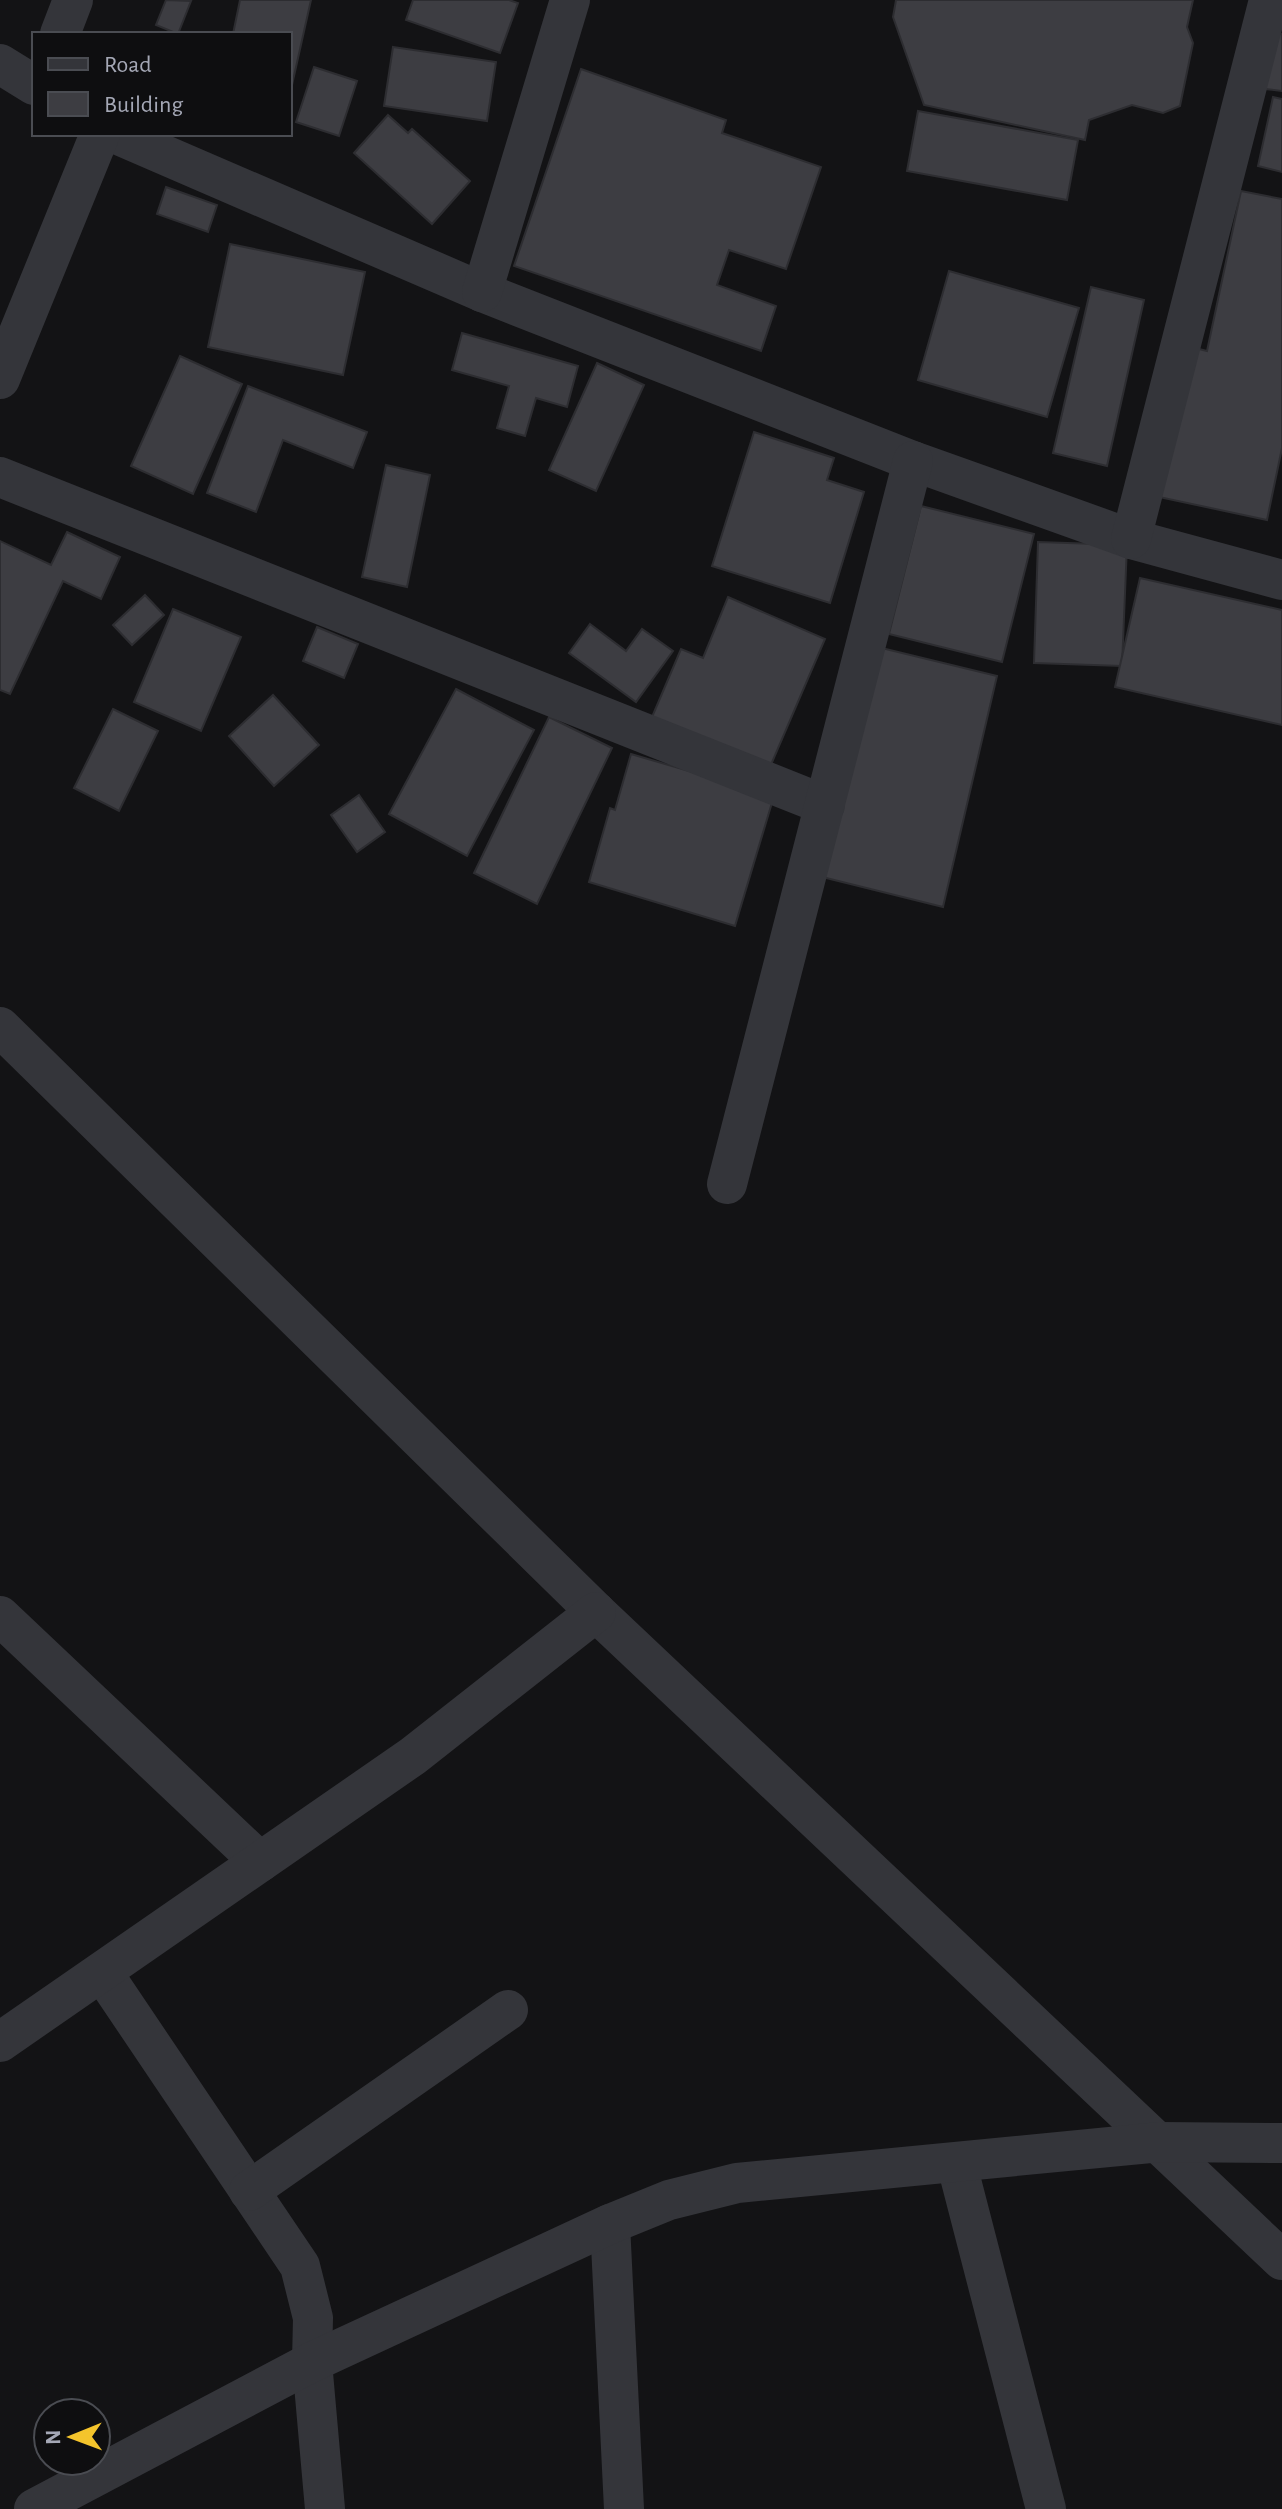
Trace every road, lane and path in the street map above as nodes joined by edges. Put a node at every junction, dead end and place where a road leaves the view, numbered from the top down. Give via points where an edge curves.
1 (73, 0) edge
2 (570, 0) edge
3 (1269, 0) edge
4 (61, 32) edge
5 (0, 64) edge
6 (32, 84) edge
7 (99, 136) edge
8 (121, 136) edge
9 (482, 292) junction
10 (0, 379) edge
11 (913, 461) junction
12 (0, 477) edge
13 (1131, 539) junction
14 (1282, 580) edge
15 (825, 805) junction
16 (0, 1027) edge
17 (727, 1184) dead end
18 (596, 1612) junction
19 (0, 1616) edge
20 (260, 1862) junction
21 (102, 1972) junction
22 (508, 2010) dead end
23 (0, 2042) edge
24 (1161, 2142) junction
25 (1282, 2143) edge
26 (957, 2165) junction
27 (249, 2191) junction
28 (610, 2224) junction
29 (1282, 2260) edge
30 (312, 2362) junction
31 (34, 2509) edge
32 (325, 2509) edge
33 (624, 2509) edge
34 (1046, 2509) edge

1 - 4 street
2 - 9 street
3 - 13 street
5 - 6 street
7 - 10 street
8 - 9 street
9 - 11 street
11 - 13 street
11 - 15 street
12 - 15 street
13 - 14 street
15 - 17 street
16 - 18 street
18 - 20 street via 413,1756
18 - 24 street
19 - 20 street
20 - 21 street
21 - 23 street
21 - 27 street
22 - 27 street
24 - 25 street
24 - 26 street
24 - 29 street
26 - 28 street via 737,2183 669,2200
26 - 34 street
27 - 30 street via 300,2266 313,2318
28 - 30 street
28 - 33 street
30 - 31 street
30 - 32 street

